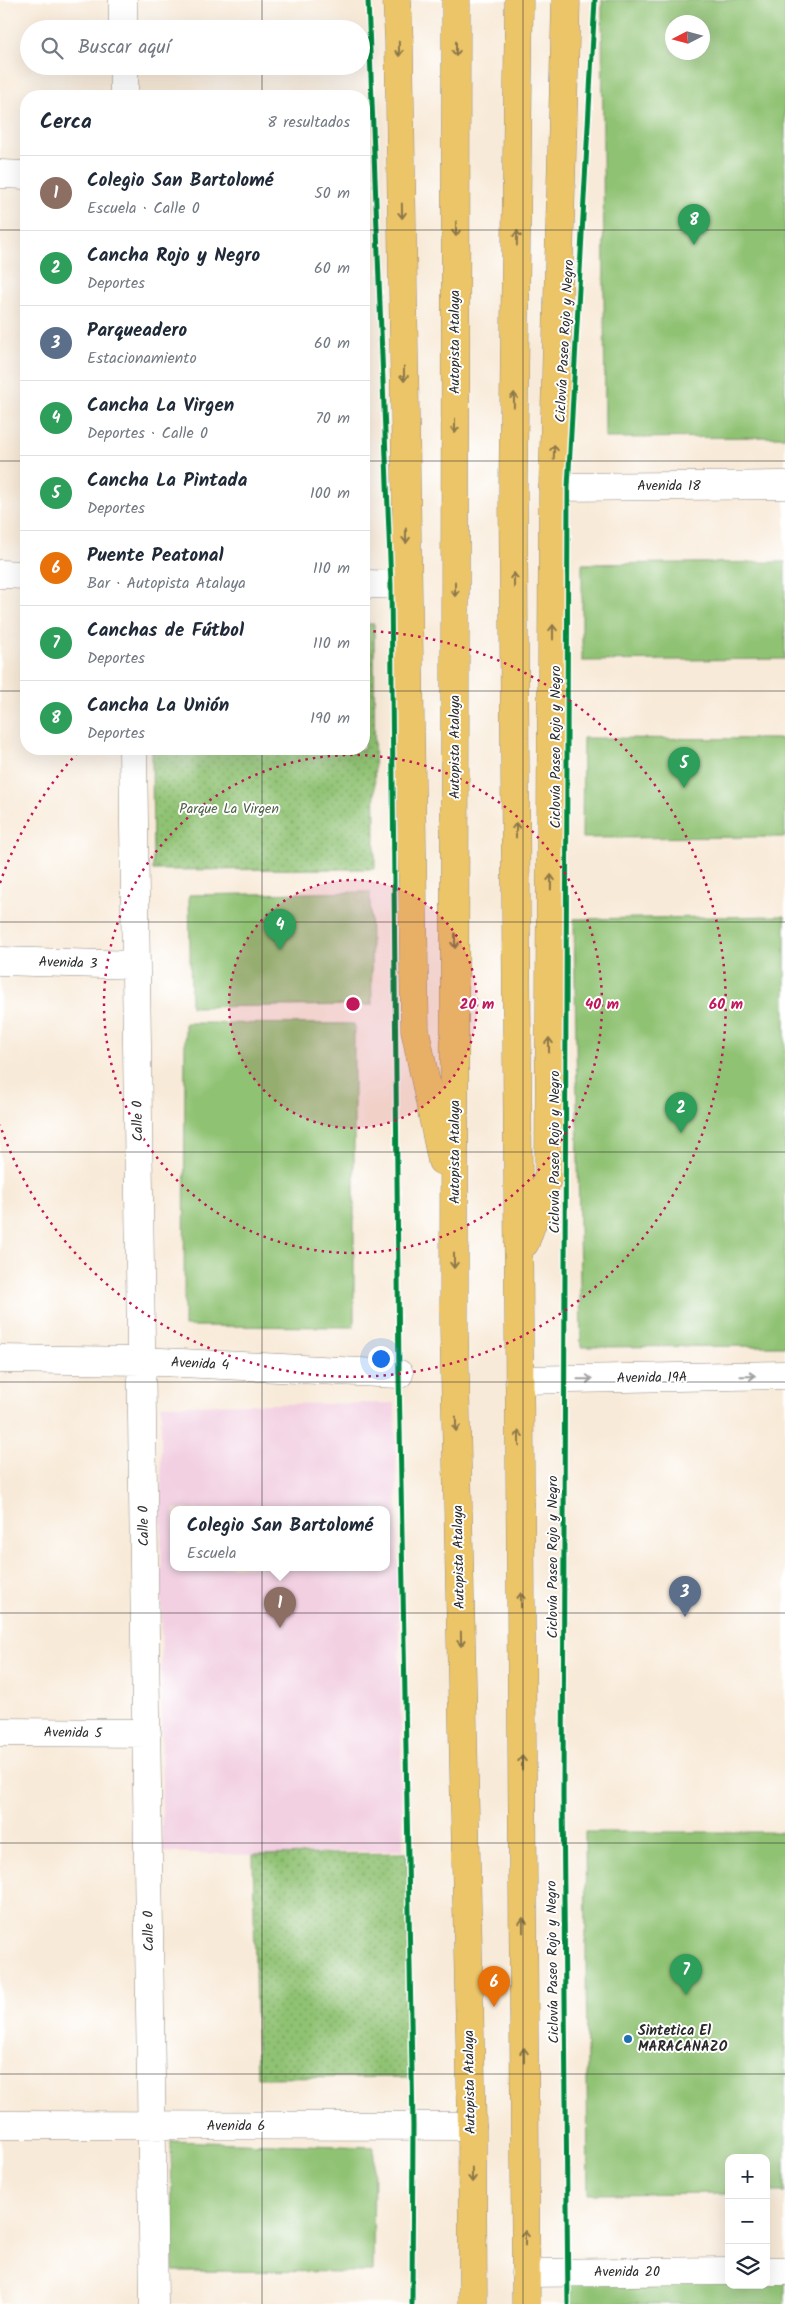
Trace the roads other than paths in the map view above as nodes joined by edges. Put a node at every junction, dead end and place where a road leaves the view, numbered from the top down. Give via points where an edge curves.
1 (123, 0) edge
2 (397, 0) edge
3 (456, 0) edge
4 (519, 0) edge
5 (566, 0) edge
6 (123, 20) edge
7 (124, 75) edge
8 (124, 90) edge
9 (0, 174) edge
10 (20, 175) edge
11 (785, 486) edge
12 (553, 488) junction
13 (0, 574) edge
14 (20, 575) edge
15 (370, 584) edge
16 (407, 585) junction
17 (133, 755) edge
18 (0, 961) edge
19 (136, 965) junction
20 (454, 1232) junction
21 (519, 1264) junction
22 (0, 1359) edge
23 (141, 1361) junction
24 (400, 1374) dead end
25 (785, 1376) edge
26 (519, 1380) junction
27 (0, 1732) edge
28 (147, 1733) junction
29 (0, 2125) edge
30 (152, 2125) junction
31 (472, 2126) junction
32 (770, 2271) edge
33 (785, 2271) edge
34 (725, 2272) edge
35 (525, 2273) junction
36 (154, 2304) edge
37 (473, 2304) edge
38 (526, 2304) edge

1 - 6 street
2 -> 16 main road
3 -> 20 main road, Autopista Atalaya
21 -> 4 main road via 513,488
12 -> 5 main road
7 - 8 street
9 - 10 street
11 - 12 street, Avenida 18
21 -> 12 main road via 549,1174
13 - 14 street
15 - 16 street
16 - 20 main road via 415,1030
17 - 19 street, Calle 0
18 - 19 street, Avenida 3
19 - 23 street, Calle 0
20 -> 31 main road, Autopista Atalaya
21 - 26 main road
22 - 23 street, Avenida 4
23 - 24 street, Avenida 4
23 - 28 street, Calle 0
26 -> 25 street, Avenida 19A
35 -> 26 main road
27 - 28 street, Avenida 5
28 - 30 street, Calle 0
29 - 30 street, Avenida 6
30 - 31 street, Avenida 6
30 - 36 street, Calle 0
31 -> 37 main road, Autopista Atalaya
32 - 33 street
34 - 35 street, Avenida 20
35 - 38 main road

